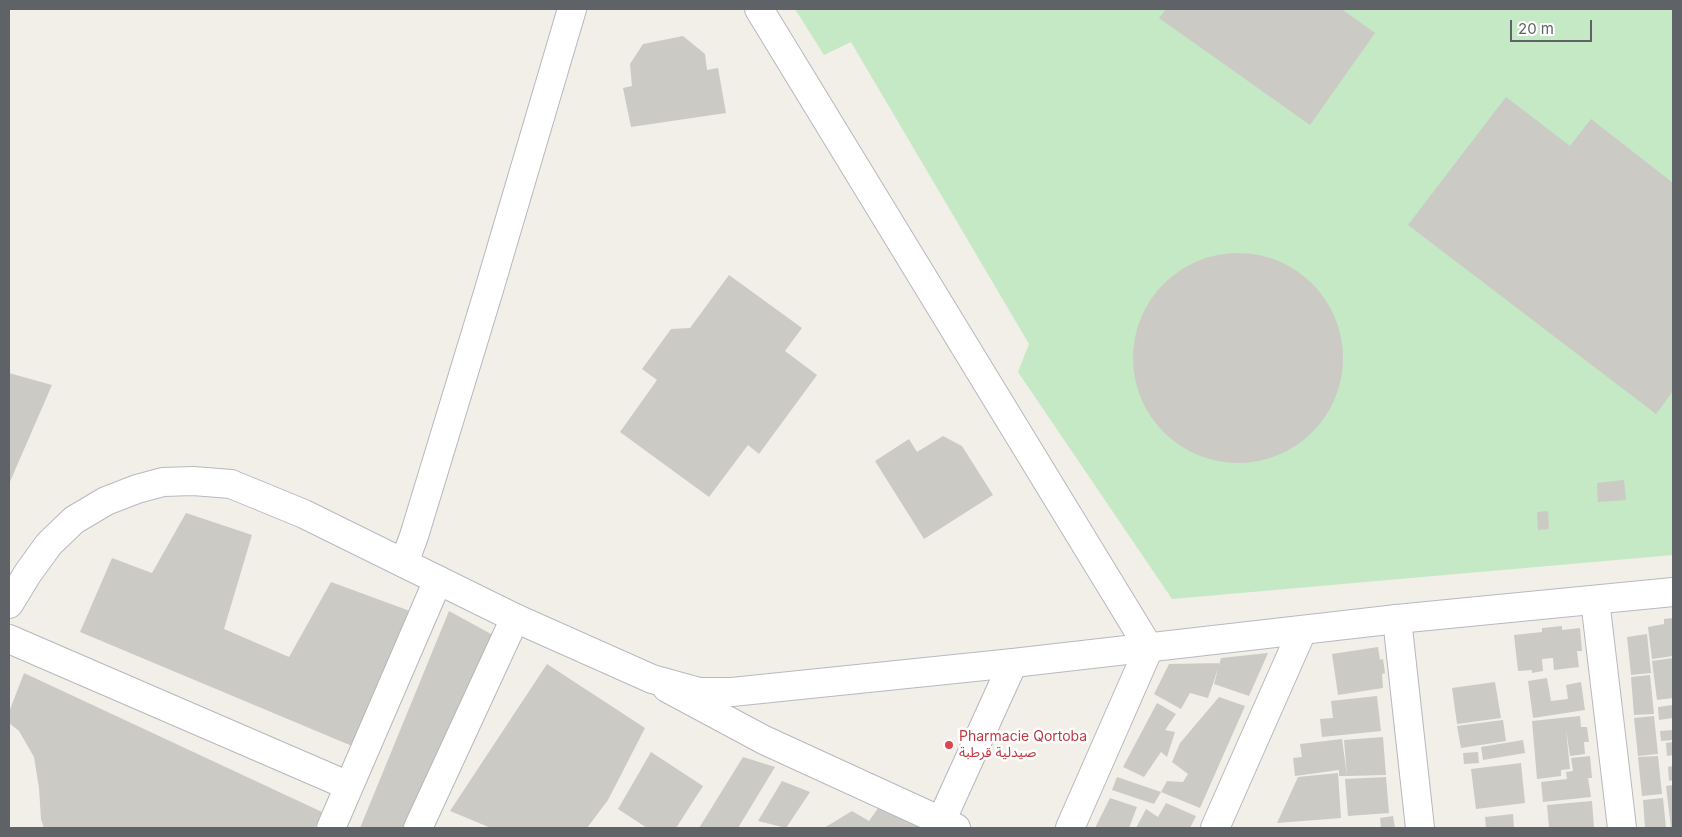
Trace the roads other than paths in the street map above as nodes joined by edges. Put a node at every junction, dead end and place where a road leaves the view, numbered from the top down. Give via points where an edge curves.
1 (572, 9) edge
2 (759, 9) edge
3 (404, 563) junction
4 (438, 580) junction
5 (1673, 592) edge
6 (1595, 600) junction
7 (9, 604) edge
8 (515, 618) junction
9 (1397, 619) junction
10 (1302, 631) junction
11 (9, 639) edge
12 (1149, 648) junction
13 (1013, 663) junction
14 (652, 679) junction
15 (349, 786) junction
16 (945, 826) edge
17 (330, 828) edge
18 (418, 828) edge
19 (1070, 828) edge
20 (1215, 828) edge
21 (1420, 828) edge
22 (1622, 828) edge

1 - 3 street
2 - 12 street
3 - 4 street
3 - 7 street via 304,514 231,484 164,482 106,501 74,520 49,544
4 - 8 street
4 - 15 street
5 - 6 street
6 - 9 street
6 - 22 street
8 - 14 street
8 - 18 street
9 - 10 street
9 - 21 street
10 - 12 street
10 - 20 street
11 - 15 street
12 - 13 street
12 - 19 street
13 - 14 street via 732,692 699,692
13 - 16 street
14 - 16 street via 764,740
15 - 17 street

